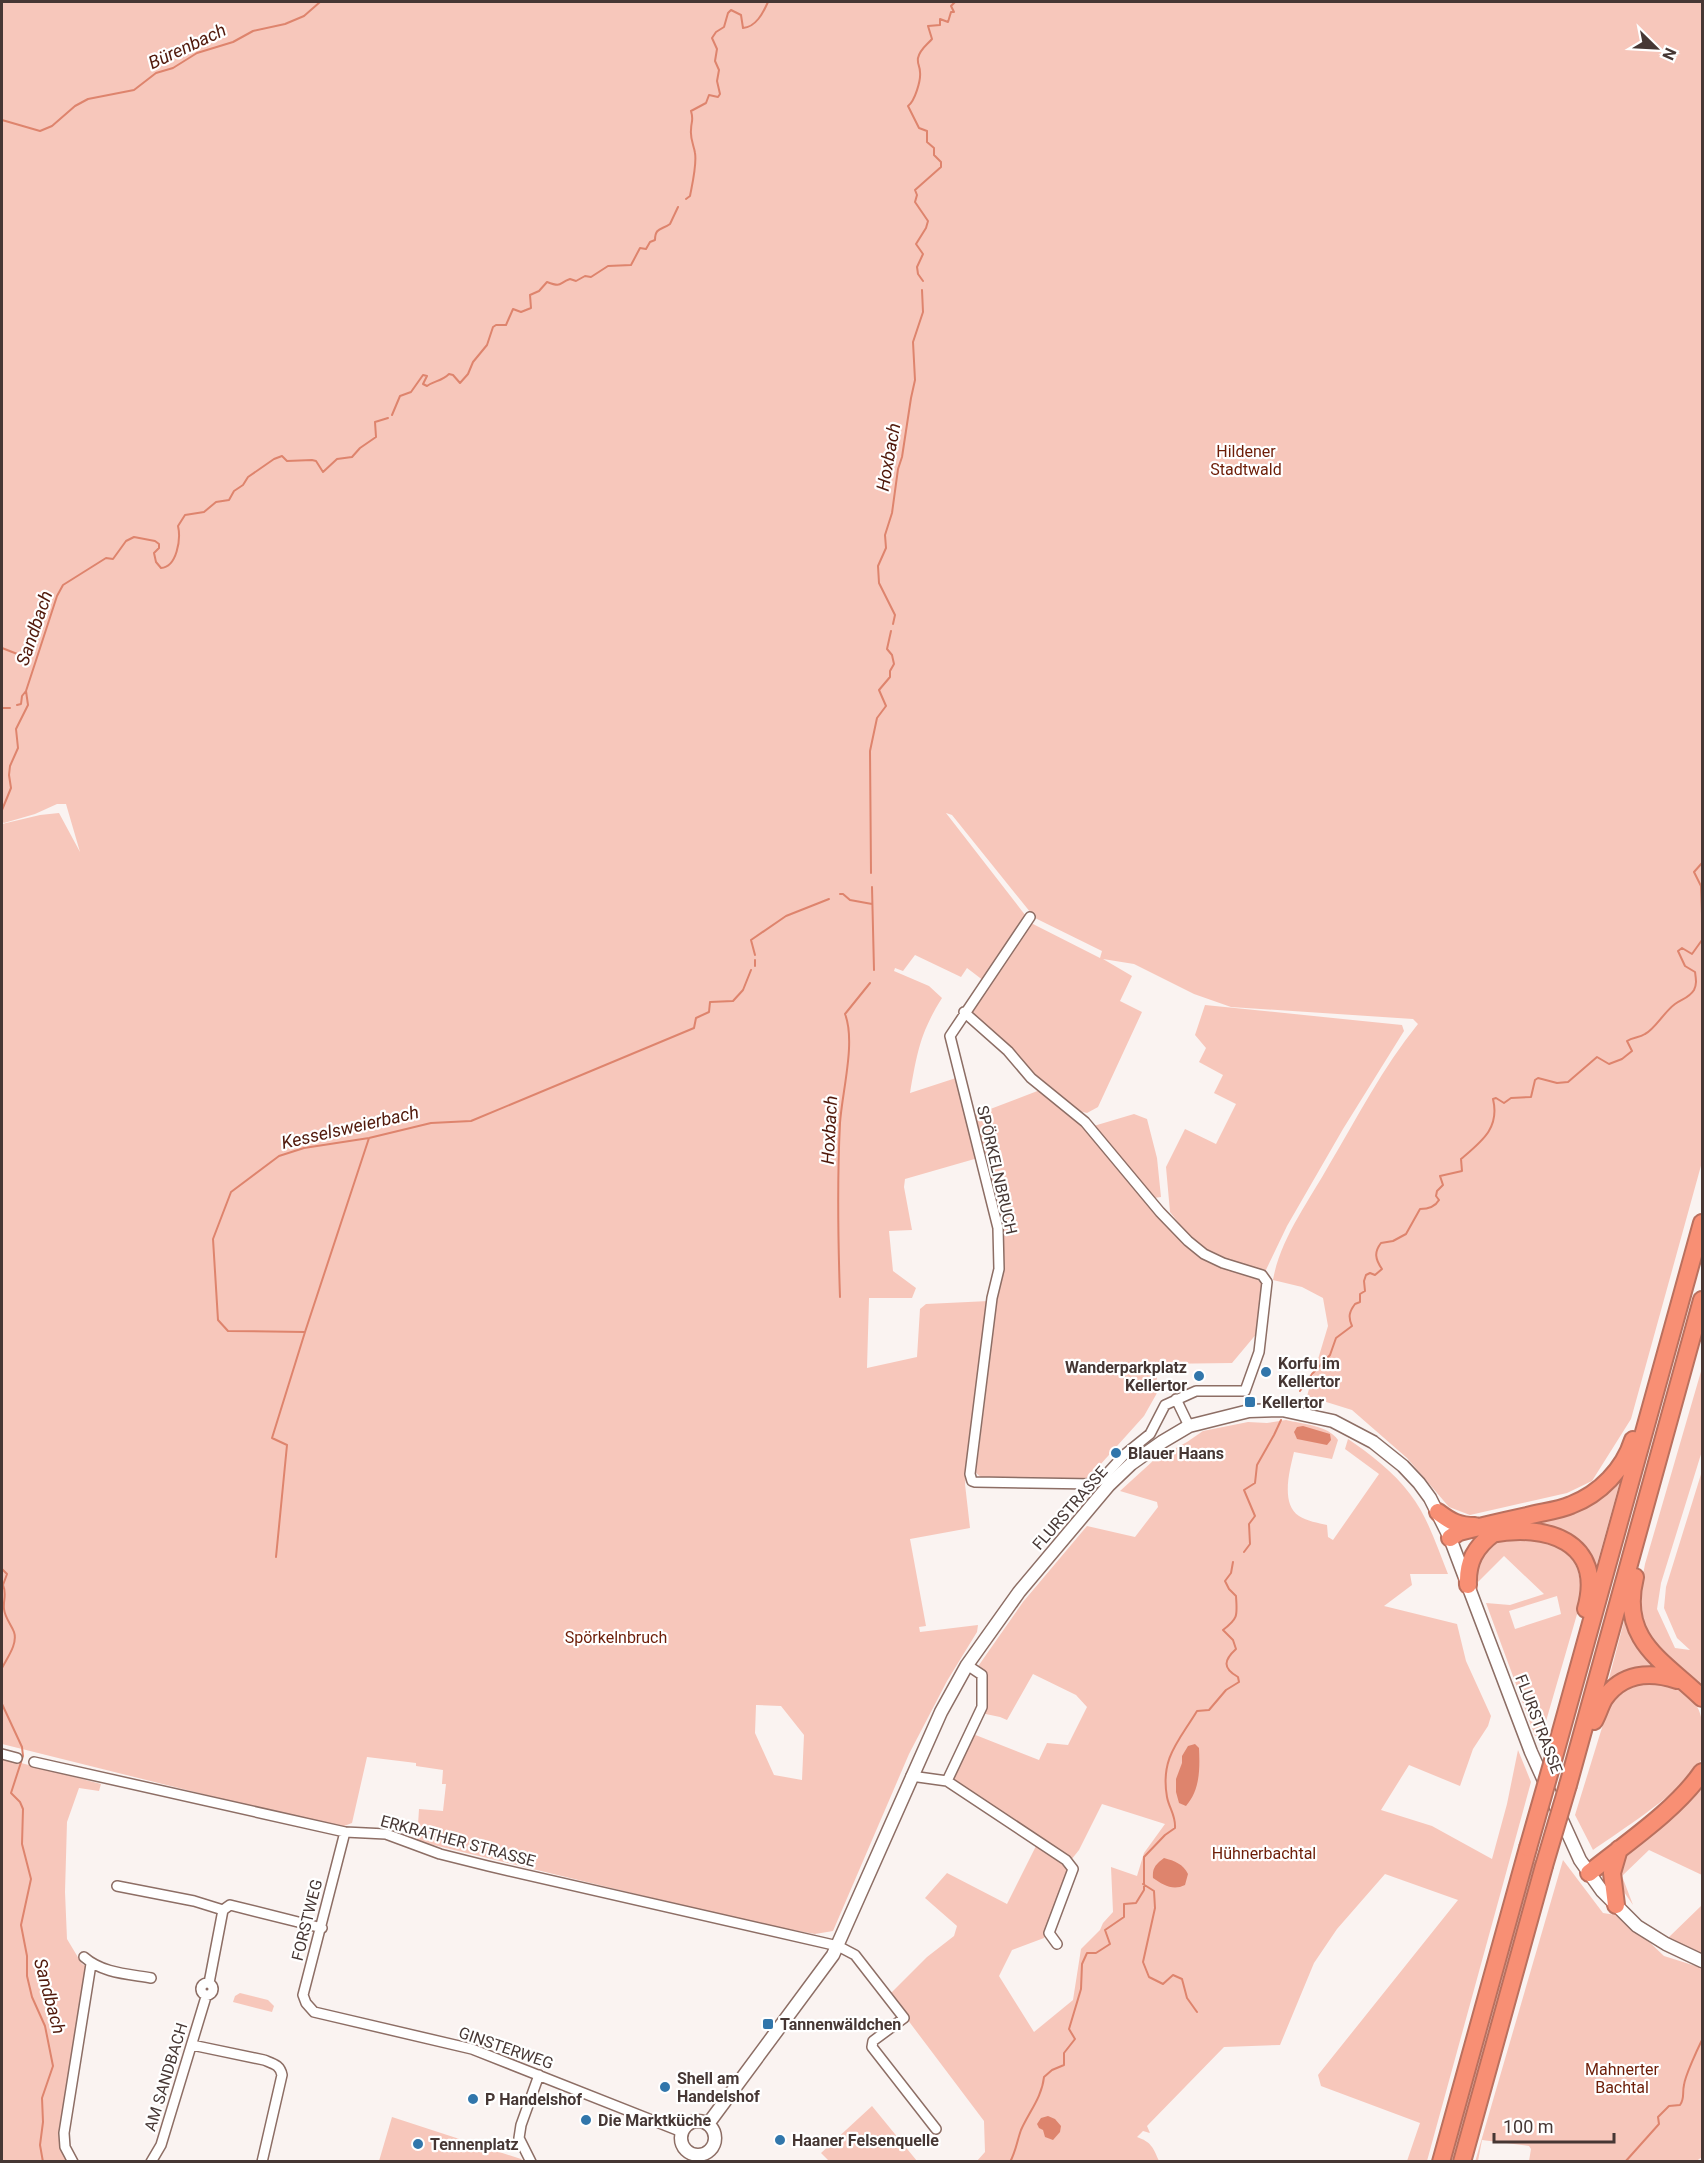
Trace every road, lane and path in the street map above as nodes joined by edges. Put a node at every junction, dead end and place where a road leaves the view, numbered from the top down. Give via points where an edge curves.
1 (1030, 917) dead end
2 (964, 1012) junction
3 (1702, 1223) edge
4 (1702, 1300) edge
5 (1656, 1391) junction
6 (1176, 1399) junction
7 (1189, 1426) junction
8 (1438, 1512) junction
9 (1640, 1523) junction
10 (1489, 1529) junction
11 (1451, 1540) junction
12 (1468, 1586) junction
13 (1581, 1664) junction
14 (967, 1665) junction
15 (1685, 1683) junction
16 (1702, 1698) edge
17 (1578, 1751) junction
18 (2, 1754) edge
19 (17, 1758) dead end
20 (34, 1762) dead end
21 (1702, 1772) edge
22 (911, 1776) junction
23 (947, 1781) junction
24 (345, 1832) junction
25 (1619, 1849) junction
26 (1589, 1873) junction
27 (117, 1886) dead end
28 (1616, 1905) junction
29 (223, 1910) junction
30 (322, 1928) junction
31 (1056, 1944) dead end
32 (838, 1946) junction
33 (1702, 1961) edge
34 (151, 1978) dead end
35 (210, 1983) dead end
36 (205, 2000) dead end
37 (314, 2012) joint
38 (192, 2045) junction
39 (538, 2075) junction
40 (708, 2124) junction
41 (936, 2129) dead end
42 (682, 2132) junction
43 (686, 2157) edge
44 (529, 2158) edge
45 (73, 2162) edge
46 (151, 2162) edge
47 (262, 2162) edge
48 (1441, 2162) edge
49 (1462, 2162) edge

1 - 2 street, SPÖRKELNBRUCH
2 - 6 street via 1030,1078 1085,1122 1188,1241 1204,1254 1262,1275 1267,1282 1259,1352 1245,1391 1196,1391
2 - 6 street, SPÖRKELNBRUCH via 950,1036 998,1228 999,1249 972,1481 1094,1484 1150,1434 1165,1406
3 - 5 highway
4 - 9 highway
5 - 10 highway via 1637,1423 1626,1458 1603,1486 1572,1505
5 - 13 highway
6 - 7 street
7 - 8 main road, FLURSTRASSE via 1266,1409 1333,1421 1373,1442 1403,1466
7 - 14 main road, FLURSTRASSE via 1162,1442 1109,1485 1019,1592
8 - 10 highway via 1461,1526
8 - 11 main road, FLURSTRASSE
9 - 15 highway via 1639,1564 1632,1603 1638,1632 1655,1657
9 - 17 highway
10 - 11 highway
10 - 12 highway via 1474,1552 1467,1573
10 - 13 highway via 1553,1535 1579,1553 1591,1580 1578,1639
11 - 12 main road, FLURSTRASSE
12 - 26 main road, FLURSTRASSE via 1531,1752 1570,1841
13 - 48 highway, bridge
14 - 22 main road, FLURSTRASSE
14 - 23 street via 982,1675 982,1707
15 - 16 highway
15 - 17 highway via 1656,1674 1643,1675 1613,1689
17 - 49 highway, bridge
18 - 19 street
20 - 24 street, ERKRATHER STRASSE
21 - 25 highway via 1675,1802
22 - 23 street
22 - 32 main road, FLURSTRASSE
23 - 31 street via 1066,1860 1073,1869 1049,1933
24 - 30 street, FORSTWEG
24 - 32 street, ERKRATHER STRASSE via 386,1834 488,1866
25 - 26 highway
25 - 28 highway via 1612,1873
26 - 28 main road, FLURSTRASSE
27 - 29 street
28 - 33 main road, FLURSTRASSE via 1644,1931
29 - 30 street via 230,1905
29 - 35 street
30 - 37 street, FORSTWEG via 303,1995
32 - 40 main road, FLURSTRASSE
32 - 41 street via 855,1955 904,2018 873,2041 872,2047
34 - 45 street via 108,1970 88,1960 64,2133 65,2147
36 - 38 street, AM SANDBACH
37 - 39 street, GINSTERWEG via 472,2049
38 - 46 street, AM SANDBACH via 161,2145
38 - 47 street via 264,2060 280,2069 282,2076
39 - 42 street, GINSTERWEG
39 - 44 street via 519,2138
40 - 42 main road via 692,2122
40 - 43 main road via 714,2133 709,2151
42 - 43 main road

